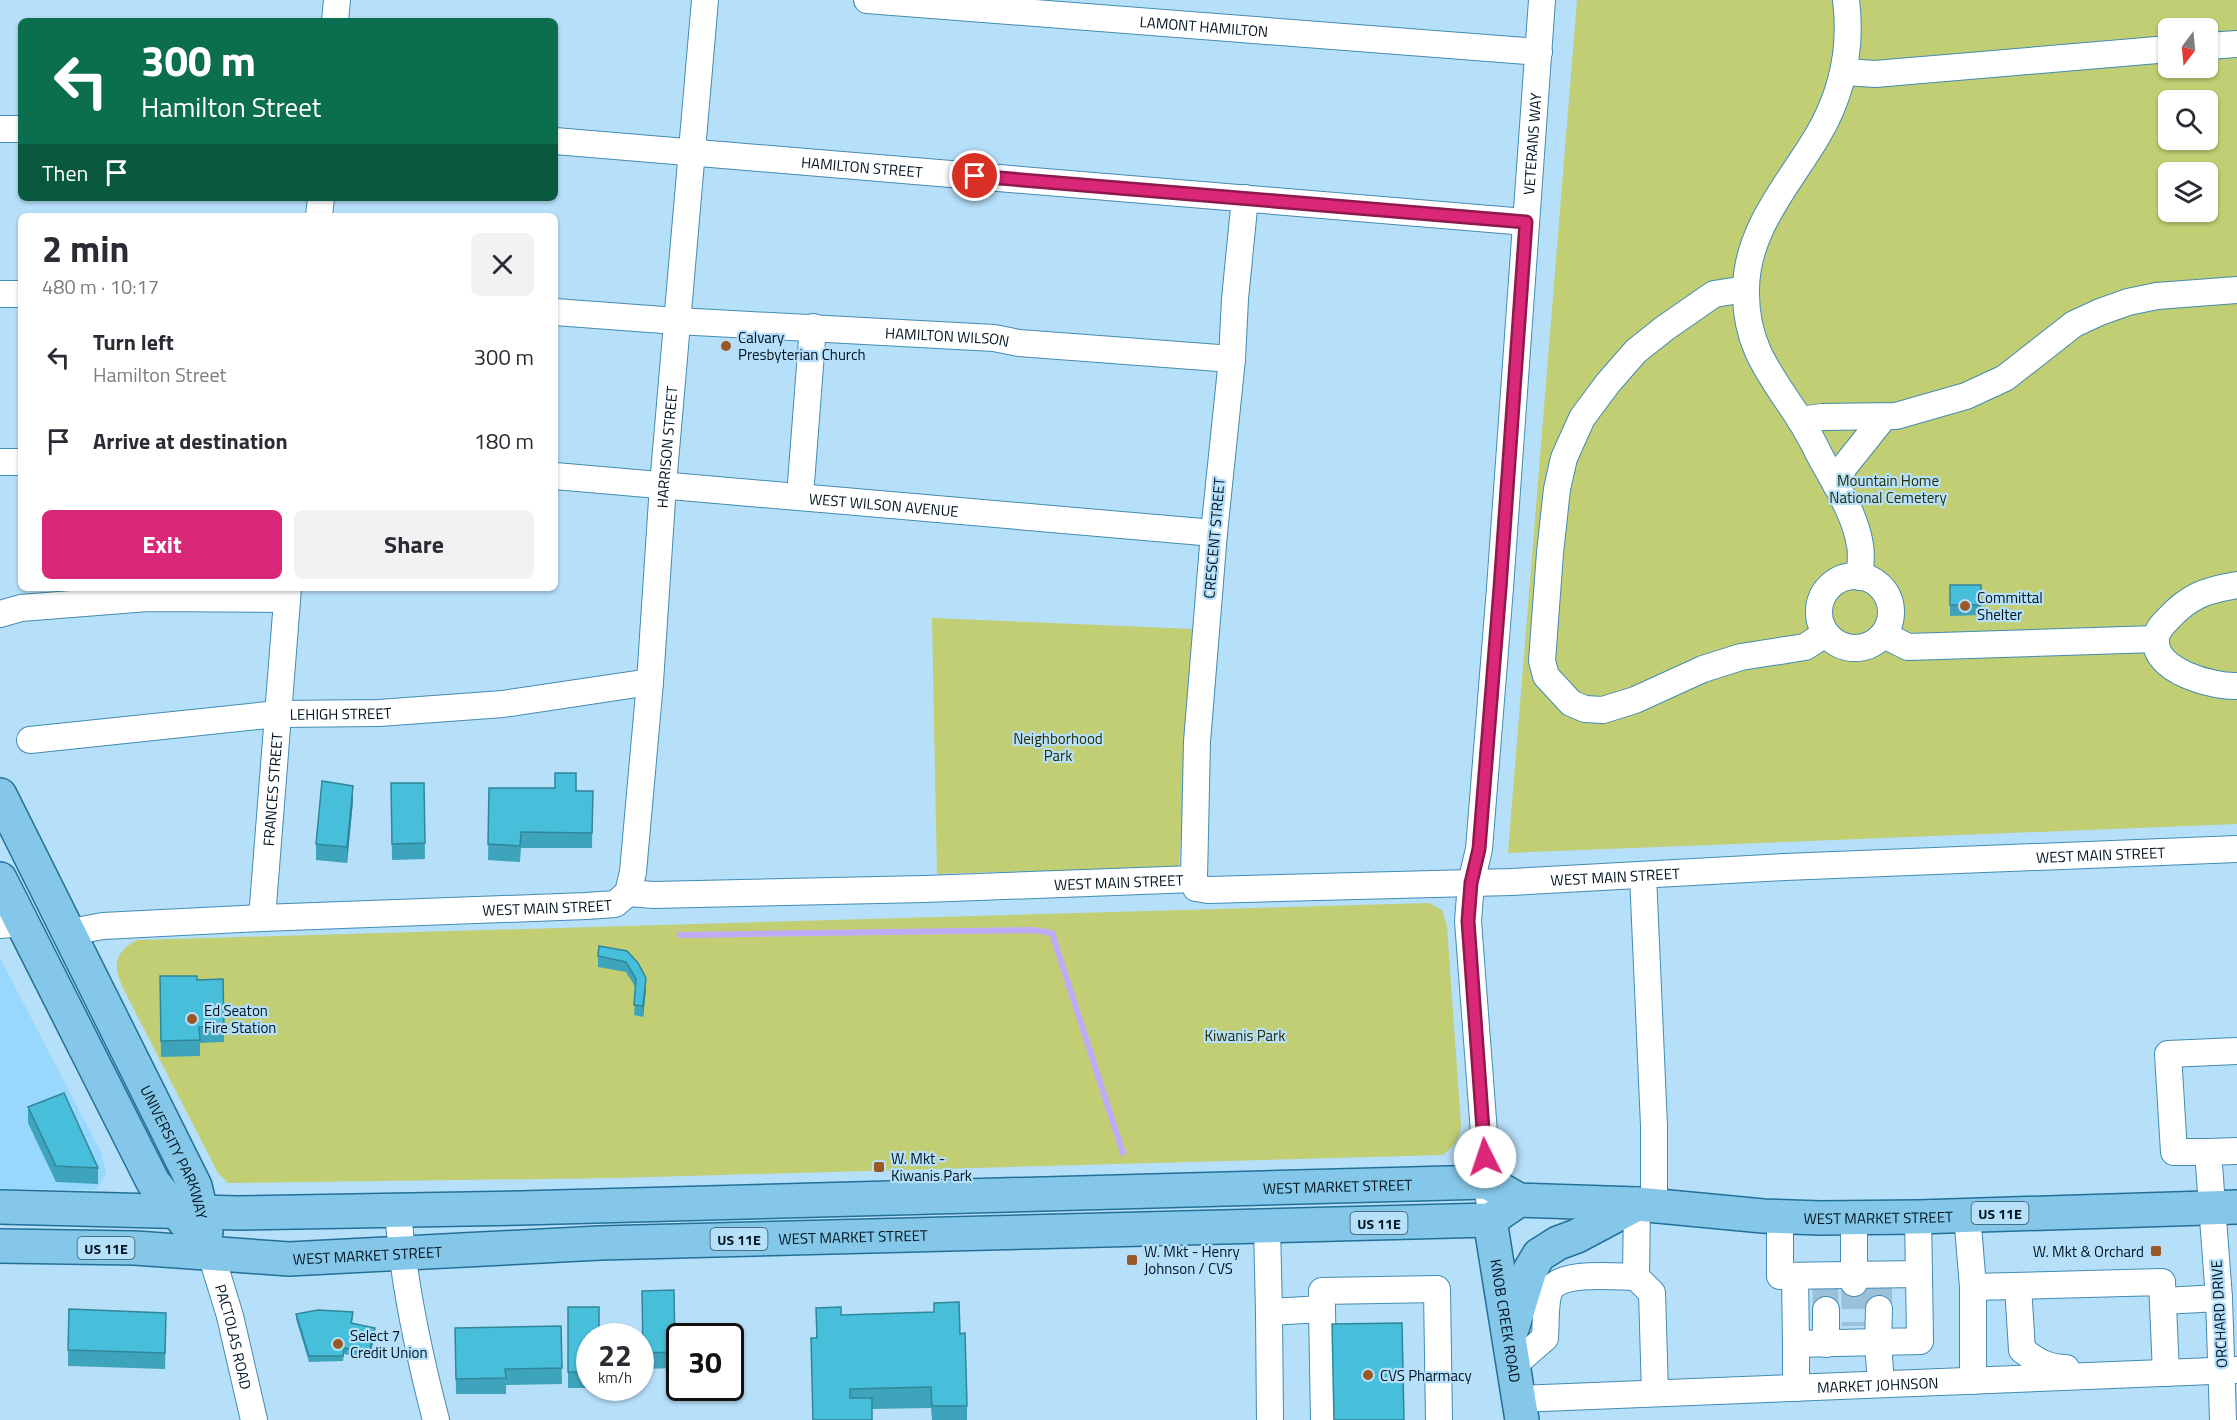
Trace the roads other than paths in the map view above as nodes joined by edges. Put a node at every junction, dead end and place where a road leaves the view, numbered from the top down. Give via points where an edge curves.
1 (337, 0) edge
2 (705, 0) edge
3 (867, 0) edge
4 (1542, 0) edge
5 (1846, 0) edge
6 (335, 18) edge
7 (2237, 44) edge
8 (2218, 45) edge
9 (2158, 51) edge
10 (1539, 52) junction
11 (1845, 72) junction
12 (0, 129) edge
13 (18, 129) edge
14 (558, 141) edge
15 (693, 154) junction
16 (1245, 198) junction
17 (1526, 222) junction
18 (1746, 289) junction
19 (2237, 290) edge
20 (0, 294) edge
21 (18, 294) edge
22 (558, 312) edge
23 (677, 321) junction
24 (813, 327) junction
25 (1232, 359) junction
26 (1884, 417) junction
27 (1800, 420) junction
28 (0, 462) edge
29 (18, 462) edge
30 (558, 476) edge
31 (663, 485) junction
32 (1836, 485) junction
33 (800, 496) junction
34 (1214, 533) junction
35 (1860, 577) junction
36 (2237, 585) edge
37 (288, 593) edge
38 (0, 614) edge
39 (1825, 634) junction
40 (1884, 635) junction
41 (2156, 639) junction
42 (650, 682) junction
43 (2237, 686) edge
44 (277, 714) junction
45 (30, 740) dead end
46 (0, 795) edge
47 (2237, 849) edge
48 (1643, 875) junction
49 (0, 879) edge
50 (1194, 879) junction
51 (1471, 883) junction
52 (628, 893) junction
53 (261, 918) junction
54 (10, 924) edge
55 (70, 932) junction
56 (2237, 1051) edge
57 (2237, 1151) edge
58 (2208, 1152) junction
59 (1487, 1182) junction
60 (1519, 1200) junction
61 (1645, 1204) junction
62 (0, 1207) edge
63 (2225, 1207) edge
64 (398, 1210) junction
65 (189, 1213) junction
66 (1967, 1214) junction
67 (1779, 1216) junction
68 (1854, 1217) junction
69 (1918, 1217) junction
70 (1490, 1220) junction
71 (1267, 1226) junction
72 (0, 1246) edge
73 (401, 1253) junction
74 (211, 1254) junction
75 (1918, 1274) junction
76 (1795, 1276) junction
77 (1636, 1277) junction
78 (1869, 1285) junction
79 (2018, 1286) junction
80 (1972, 1287) junction
81 (2219, 1298) junction
82 (2163, 1301) junction
83 (1322, 1309) junction
84 (1826, 1310) tunnel mouth
85 (1269, 1312) junction
86 (1863, 1337) junction
87 (1796, 1344) junction
88 (1826, 1344) junction
89 (1512, 1351) junction
90 (2229, 1370) edge
91 (2157, 1373) junction
92 (1973, 1380) junction
93 (1881, 1384) junction
94 (1796, 1388) junction
95 (1655, 1394) junction
96 (1521, 1409) edge
97 (1322, 1416) edge
98 (254, 1420) edge
99 (436, 1420) edge
100 (1270, 1420) edge
101 (1439, 1420) edge
102 (2223, 1420) edge

1 - 6 street
2 - 15 street, HARRISON STREET
3 - 10 street, LAMONT HAMILTON
4 - 10 street, VETERANS WAY
5 - 11 street
7 - 8 street
9 - 11 street via 1875,74
10 - 17 street, VETERANS WAY
11 - 18 street via 1818,135 1763,221
12 - 13 street
14 - 15 street, HAMILTON STREET
15 - 16 street, HAMILTON STREET
15 - 23 street, HARRISON STREET
16 - 17 street, HAMILTON STREET
16 - 25 street, CRESCENT STREET
17 - 51 street, VETERANS WAY via 1482,813
18 - 27 street via 1747,316 1756,350
18 - 39 street via 1714,294 1665,328 1636,351 1582,418 1564,458 1557,489 1542,661 1546,676 1571,703 1603,710 1635,700 1702,669 1741,657 1805,647
19 - 26 street via 2157,296 2100,312 2074,324 2005,378 1966,396
20 - 21 street
22 - 23 street, HAMILTON WILSON
23 - 24 street, HAMILTON WILSON
23 - 31 street, HARRISON STREET
24 - 25 street, HAMILTON WILSON
24 - 33 street
25 - 34 street, CRESCENT STREET
26 - 27 street
26 - 32 street via 1844,467
27 - 32 street
28 - 29 street
30 - 31 street, WEST WILSON AVENUE
31 - 33 street, WEST WILSON AVENUE
31 - 42 street, HARRISON STREET
32 - 35 street via 1860,546
33 - 34 street, WEST WILSON AVENUE
34 - 50 street, CRESCENT STREET via 1197,742
35 - 39 street via 1845,577 1825,590 1818,612
35 - 40 street via 1878,584 1890,603 1889,625
36 - 41 street via 2202,592 2181,605 2160,627
37 - 38 street via 148,598 21,608
37 - 44 street, FRANCES STREET
39 - 40 street via 1833,642 1854,649 1875,643
40 - 41 street via 1908,647
41 - 43 street via 2163,658 2181,673 2205,682
42 - 44 street, LEHIGH STREET via 503,704 379,713
42 - 52 street, HARRISON STREET
44 - 45 street, LEHIGH STREET
44 - 53 street, FRANCES STREET
46 - 55 main road, UNIVERSITY PARKWAY
47 - 48 street, WEST MAIN STREET
48 - 51 street, WEST MAIN STREET
48 - 61 street via 1654,1126
49 - 54 main road, UNIVERSITY PARKWAY
50 - 51 street, WEST MAIN STREET via 1196,888 1209,890
50 - 52 street, WEST MAIN STREET via 654,896
51 - 59 street, VETERANS WAY via 1470,965
52 - 53 street, WEST MAIN STREET via 615,904 586,906
53 - 55 street, WEST MAIN STREET
54 - 65 main road, UNIVERSITY PARKWAY via 153,1182
55 - 65 main road, UNIVERSITY PARKWAY via 195,1186
56 - 58 street via 2168,1054 2174,1152
57 - 58 street
58 - 63 street, ORCHARD DRIVE
59 - 60 main road, WEST MARKET STREET / US 11E
59 - 64 main road, WEST MARKET STREET
59 - 70 street, VETERANS WAY
60 - 61 main road, WEST MARKET STREET / US 11E
60 - 70 main road
61 - 67 main road, WEST MARKET STREET / US 11E
61 - 77 street
61 - 89 main road via 1558,1243 1534,1260
62 - 65 main road, WEST MARKET STREET
63 - 66 main road, WEST MARKET STREET / US 11E
63 - 81 street, ORCHARD DRIVE
64 - 65 main road, WEST MARKET STREET
64 - 73 street
65 - 74 main road, UNIVERSITY PARKWAY
66 - 69 main road, WEST MARKET STREET / US 11E
66 - 80 street
67 - 68 main road, WEST MARKET STREET / US 11E
67 - 76 street via 1780,1276
68 - 69 main road, WEST MARKET STREET / US 11E
68 - 78 street
69 - 75 street
70 - 71 main road, WEST MARKET STREET / US 11E
70 - 89 main road, KNOB CREEK ROAD
71 - 73 main road, WEST MARKET STREET / US 11E via 600,1243
71 - 85 street
72 - 74 main road, WEST MARKET STREET / US 11E via 135,1248
73 - 74 main road, WEST MARKET STREET / US 11E via 289,1259
73 - 99 street
74 - 98 street, PACTOLAS ROAD
75 - 78 street
75 - 86 street via 1920,1341
76 - 78 street
76 - 87 street
77 - 89 street via 1576,1277 1553,1287 1548,1295 1545,1338
77 - 95 street via 1652,1293
78 - 86 street
79 - 80 street
79 - 82 street via 2162,1282
79 - 91 street via 2022,1350 2039,1364 2055,1368 2136,1366
80 - 92 street
81 - 82 street
81 - 90 street, ORCHARD DRIVE
82 - 91 street
83 - 85 street
83 - 97 street
83 - 101 street via 1322,1291 1437,1289
84 - 88 street
85 - 100 street
86 - 88 street
86 - 93 street
87 - 88 street
87 - 94 street
89 - 96 main road, KNOB CREEK ROAD
90 - 91 street, MARKET JOHNSON
90 - 102 street, ORCHARD DRIVE
91 - 92 street, MARKET JOHNSON
92 - 93 street, MARKET JOHNSON
93 - 94 street, MARKET JOHNSON
94 - 95 street, MARKET JOHNSON
95 - 96 street, MARKET JOHNSON

